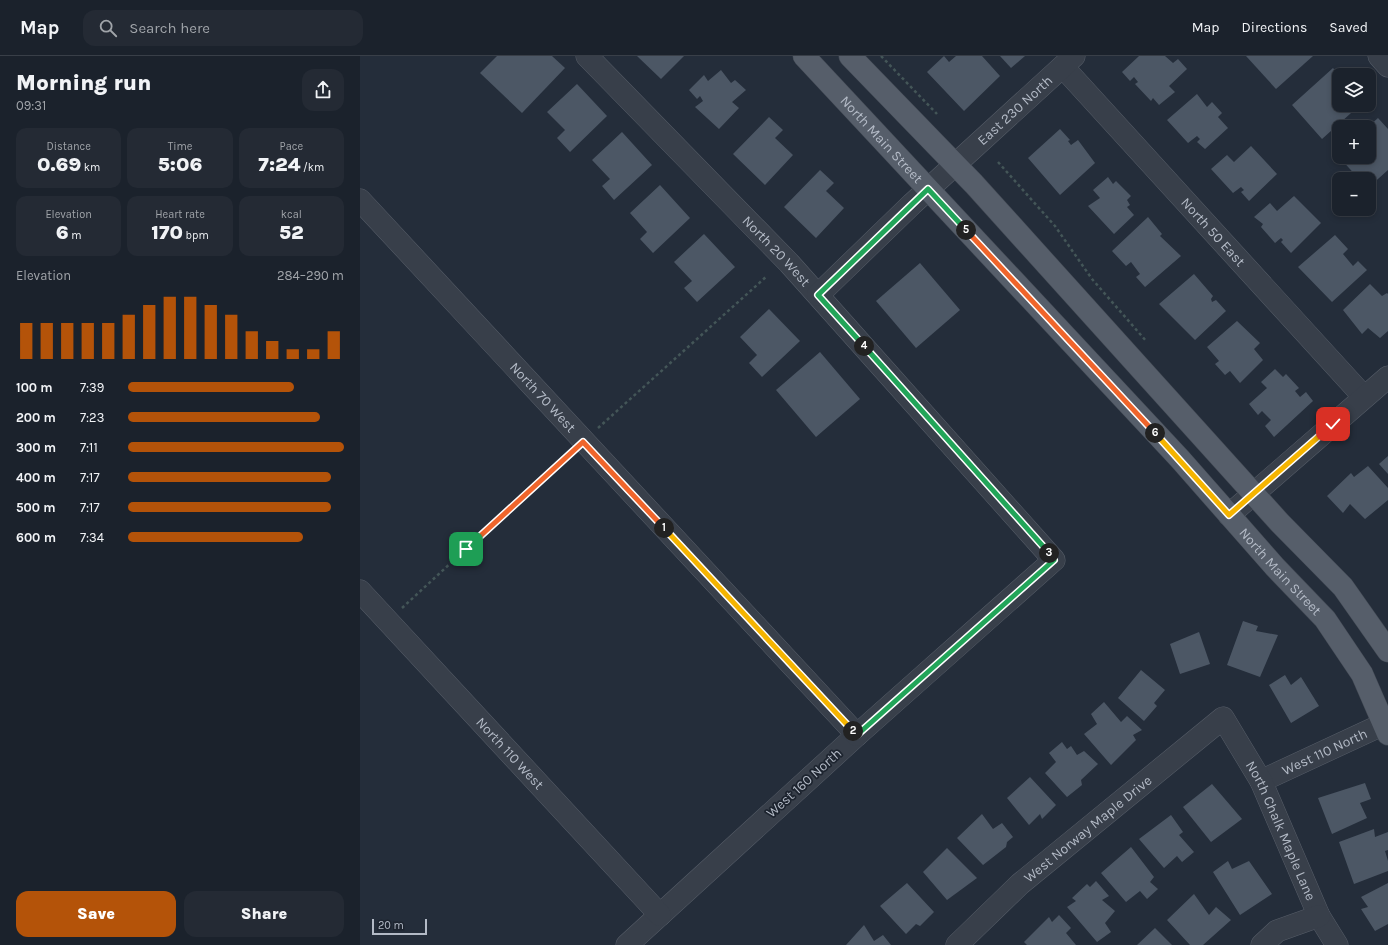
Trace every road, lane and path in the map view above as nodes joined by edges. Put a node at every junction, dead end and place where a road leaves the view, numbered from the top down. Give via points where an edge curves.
1 (587, 56) edge
2 (804, 56) edge
3 (850, 56) edge
4 (881, 56) edge
5 (1379, 56) edge
6 (1068, 61) edge
7 (1388, 66) edge
8 (938, 116) dead end
9 (998, 162) dead end
10 (956, 164) junction
11 (928, 189) junction
12 (360, 200) edge
13 (767, 276) dead end
14 (818, 295) junction
15 (1148, 344) dead end
16 (1388, 376) edge
17 (1364, 398) junction
18 (583, 442) junction
19 (1255, 493) junction
20 (1229, 515) junction
21 (1054, 560) joint
22 (362, 598) edge
23 (388, 621) junction
24 (1388, 651) edge
25 (1223, 718) joint
26 (1386, 727) edge
27 (857, 735) junction
28 (1261, 782) junction
29 (660, 915) junction
30 (1319, 916) junction
31 (627, 945) edge
32 (957, 945) edge
33 (1262, 945) edge
34 (1337, 945) edge

1 - 14 street, North 20 West
2 - 11 main road, North Main Street
3 - 10 main road
4 - 8 path
5 - 7 street
6 - 10 street, East 230 North
6 - 17 street, North 50 East
9 - 15 path via 1055,226 1092,279
10 - 11 street, East 230 North
10 - 19 main road
11 - 14 street, East 230 North
11 - 20 main road, North Main Street
12 - 18 street, North 70 West
13 - 18 path
14 - 21 street, North 20 West
16 - 17 street
17 - 19 street
18 - 23 path
18 - 27 street, North 70 West
19 - 20 street
19 - 24 main road via 1280,523 1343,587
20 - 26 main road, North Main Street via 1325,619 1362,674
21 - 27 street, West 160 North
22 - 23 street, North 110 West
23 - 29 street, North 110 West
25 - 28 street, North Chalk Maple Lane
25 - 32 street, West Norway Maple Drive via 1020,884
26 - 28 street, West 110 North
27 - 29 street, West 160 North
28 - 30 street, North Chalk Maple Lane
29 - 31 street, West 160 North
30 - 33 street via 1277,931
30 - 34 street, North Chalk Maple Lane

